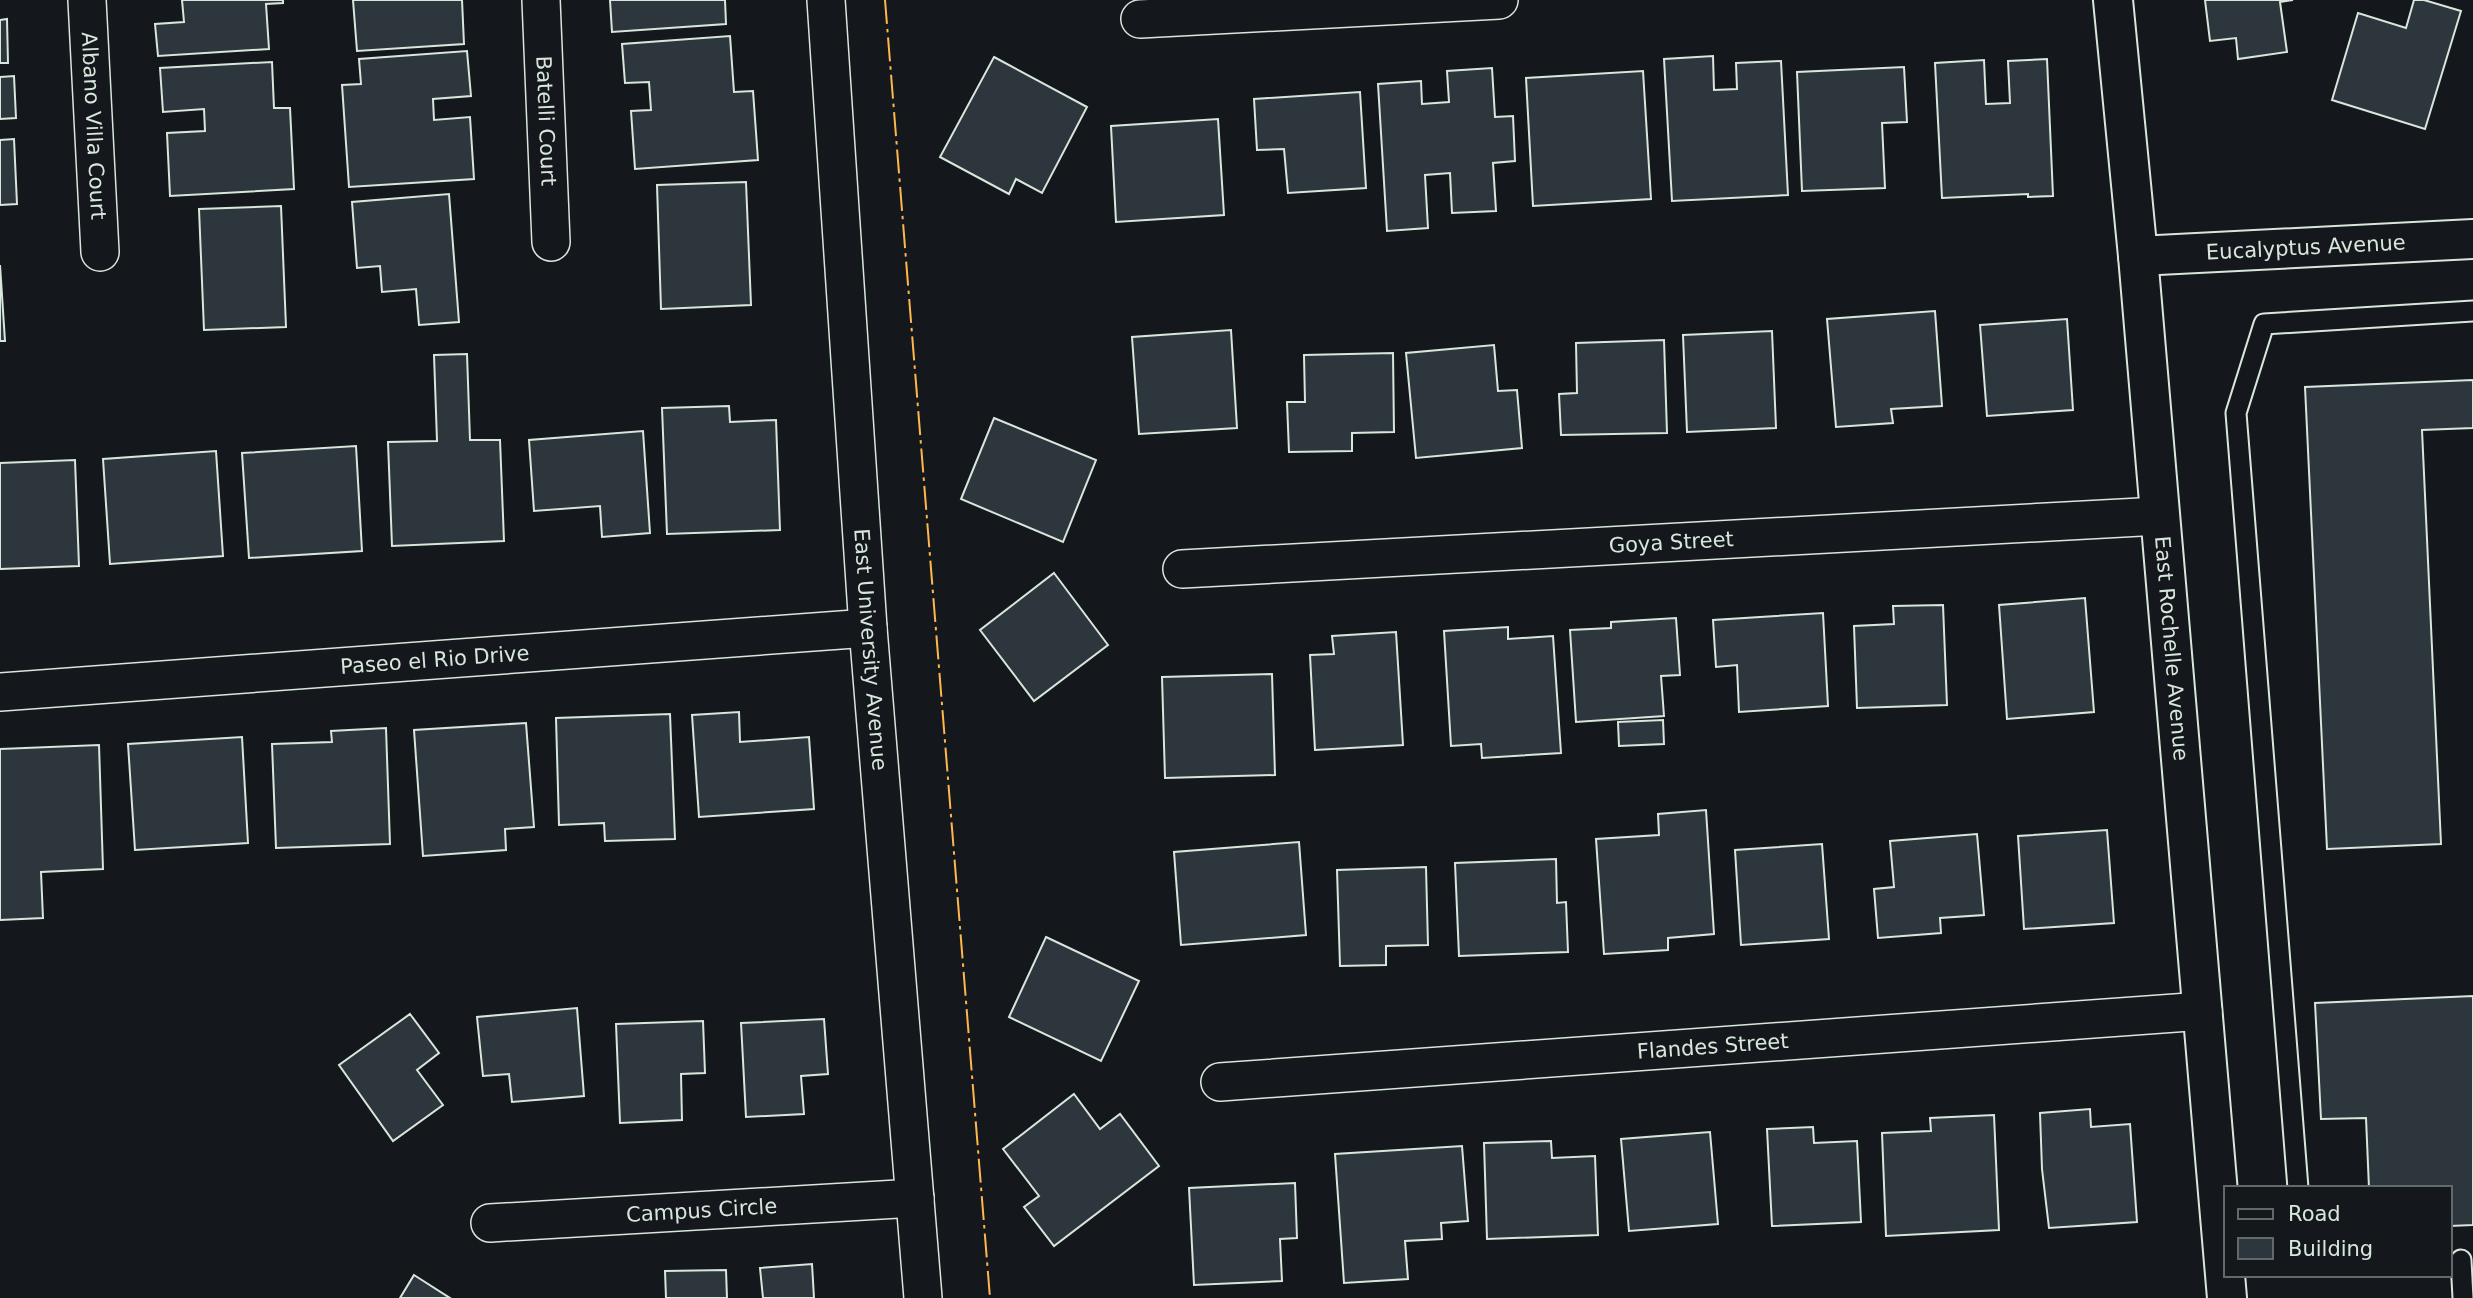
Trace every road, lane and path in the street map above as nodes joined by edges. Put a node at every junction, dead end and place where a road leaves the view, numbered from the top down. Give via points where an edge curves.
1 (87, 0) edge
2 (541, 0) edge
3 (826, 0) edge
4 (1499, 0) edge
5 (2113, 0) edge
6 (1140, 19) dead end
7 (2473, 239) edge
8 (551, 242) dead end
9 (100, 252) dead end
10 (2138, 256) junction
11 (2473, 311) edge
12 (2159, 516) junction
13 (1182, 569) dead end
14 (869, 628) junction
15 (0, 692) edge
16 (2203, 1011) junction
17 (1220, 1082) dead end
18 (2298, 1186) edge
19 (915, 1198) junction
20 (489, 1223) dead end
21 (2461, 1260) edge
22 (2224, 1262) edge
23 (2225, 1277) edge
24 (923, 1298) edge
25 (2227, 1298) edge
26 (2463, 1298) edge

1 - 9 street, Albano Villa Court
2 - 8 street, Batelli Court
3 - 14 street, East University Avenue
4 - 6 street
5 - 10 street, East Rochelle Avenue
7 - 10 street, Eucalyptus Avenue
10 - 12 street, East Rochelle Avenue
11 - 18 lane via 2264,324 2236,413
12 - 13 street, Goya Street
12 - 16 street, East Rochelle Avenue
14 - 15 street, Paseo el Rio Drive
14 - 19 street, East University Avenue
16 - 17 street, Flandes Street
16 - 22 street, East Rochelle Avenue
19 - 20 street, Campus Circle
19 - 24 street, East University Avenue
21 - 26 lane
23 - 25 street, East Rochelle Avenue

